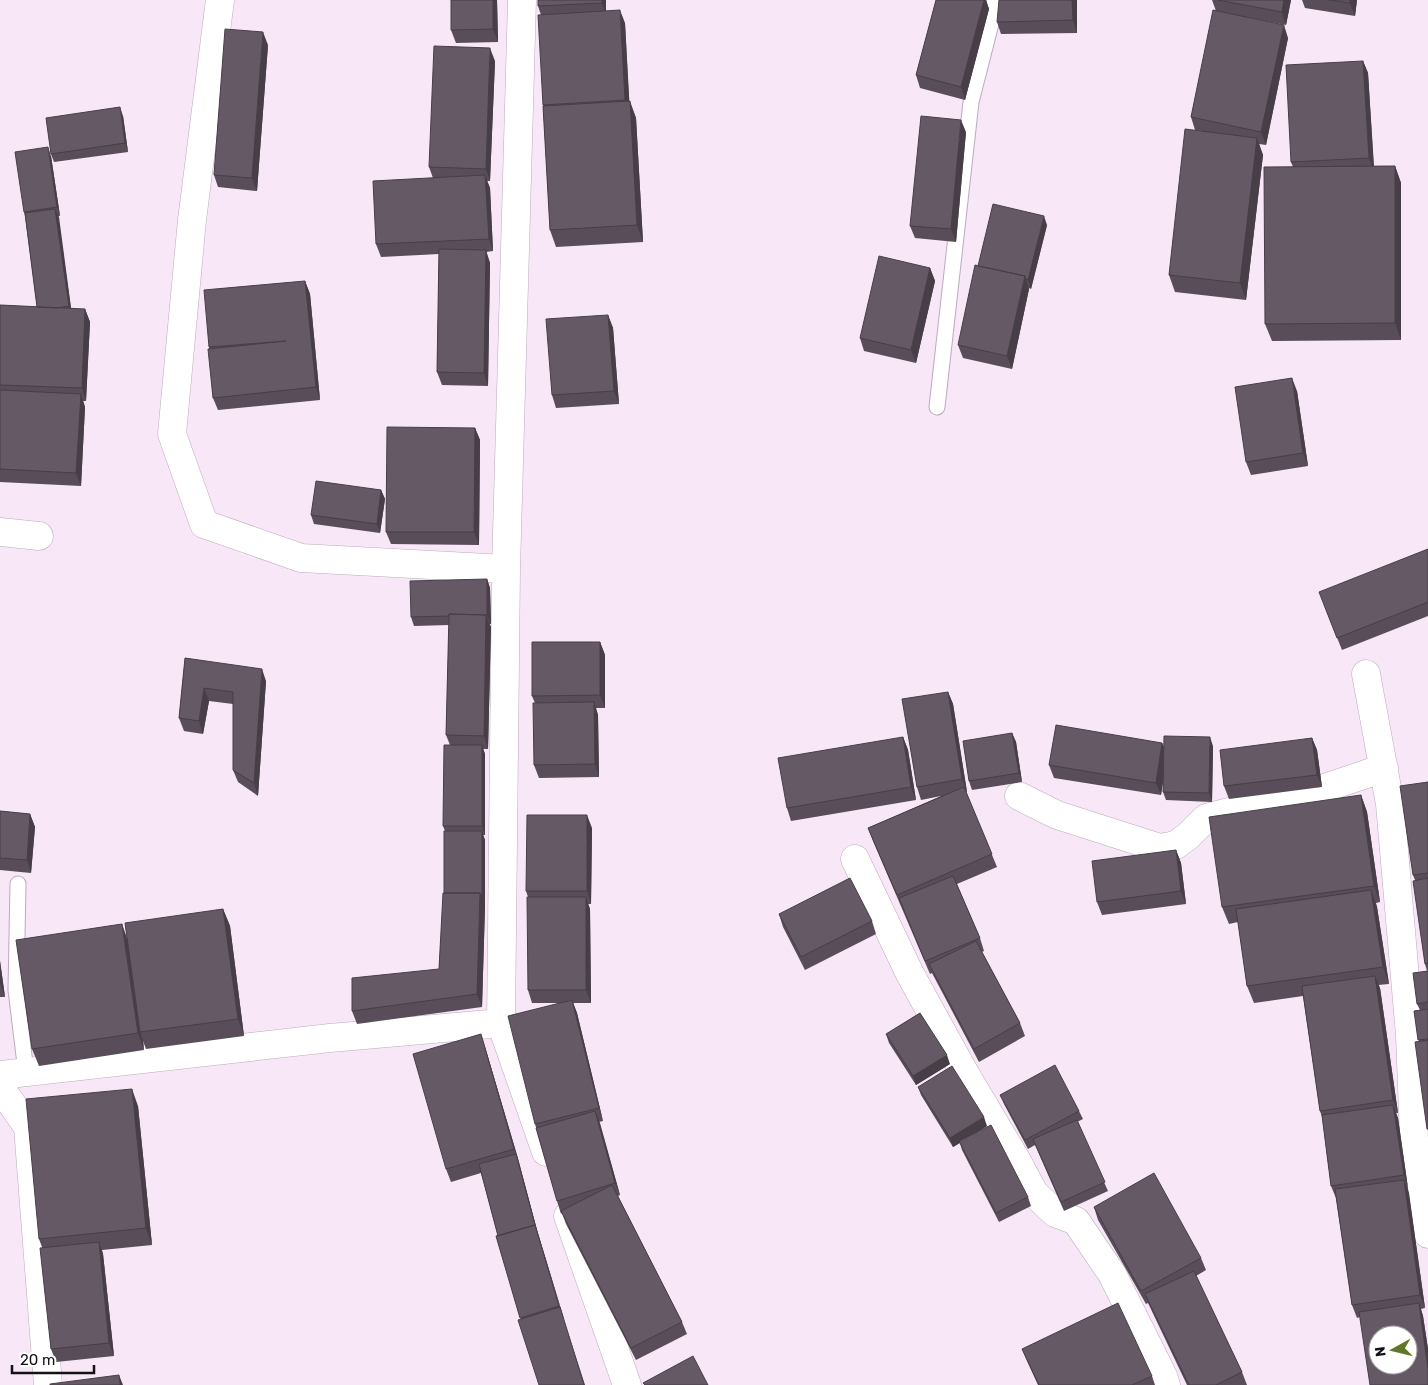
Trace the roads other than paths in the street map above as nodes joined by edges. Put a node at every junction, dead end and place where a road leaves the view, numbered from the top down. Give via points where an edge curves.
1 (220, 0) edge
2 (522, 0) edge
3 (994, 0) edge
4 (937, 407) dead end
5 (0, 532) edge
6 (39, 536) dead end
7 (506, 569) junction
8 (1366, 674) dead end
9 (1384, 768) junction
10 (1020, 796) dead end
11 (855, 859) dead end
12 (18, 884) dead end
13 (501, 1023) junction
14 (13, 1074) edge
15 (0, 1087) edge
16 (1428, 1234) edge
17 (48, 1385) edge
18 (627, 1385) edge
19 (1166, 1385) edge

1 - 7 street via 192,220 172,434 204,524 301,558
2 - 7 street
3 - 4 lane via 972,102
5 - 6 street
7 - 13 street
8 - 9 street
9 - 10 street via 1301,796 1206,818 1176,845 1160,848 1057,815
9 - 16 street via 1410,1025 1414,1139
11 - 19 street via 910,974 1034,1193 1055,1213 1076,1221 1112,1274
12 - 14 lane
13 - 14 street via 330,1038
13 - 18 street
15 - 17 street via 28,1127

